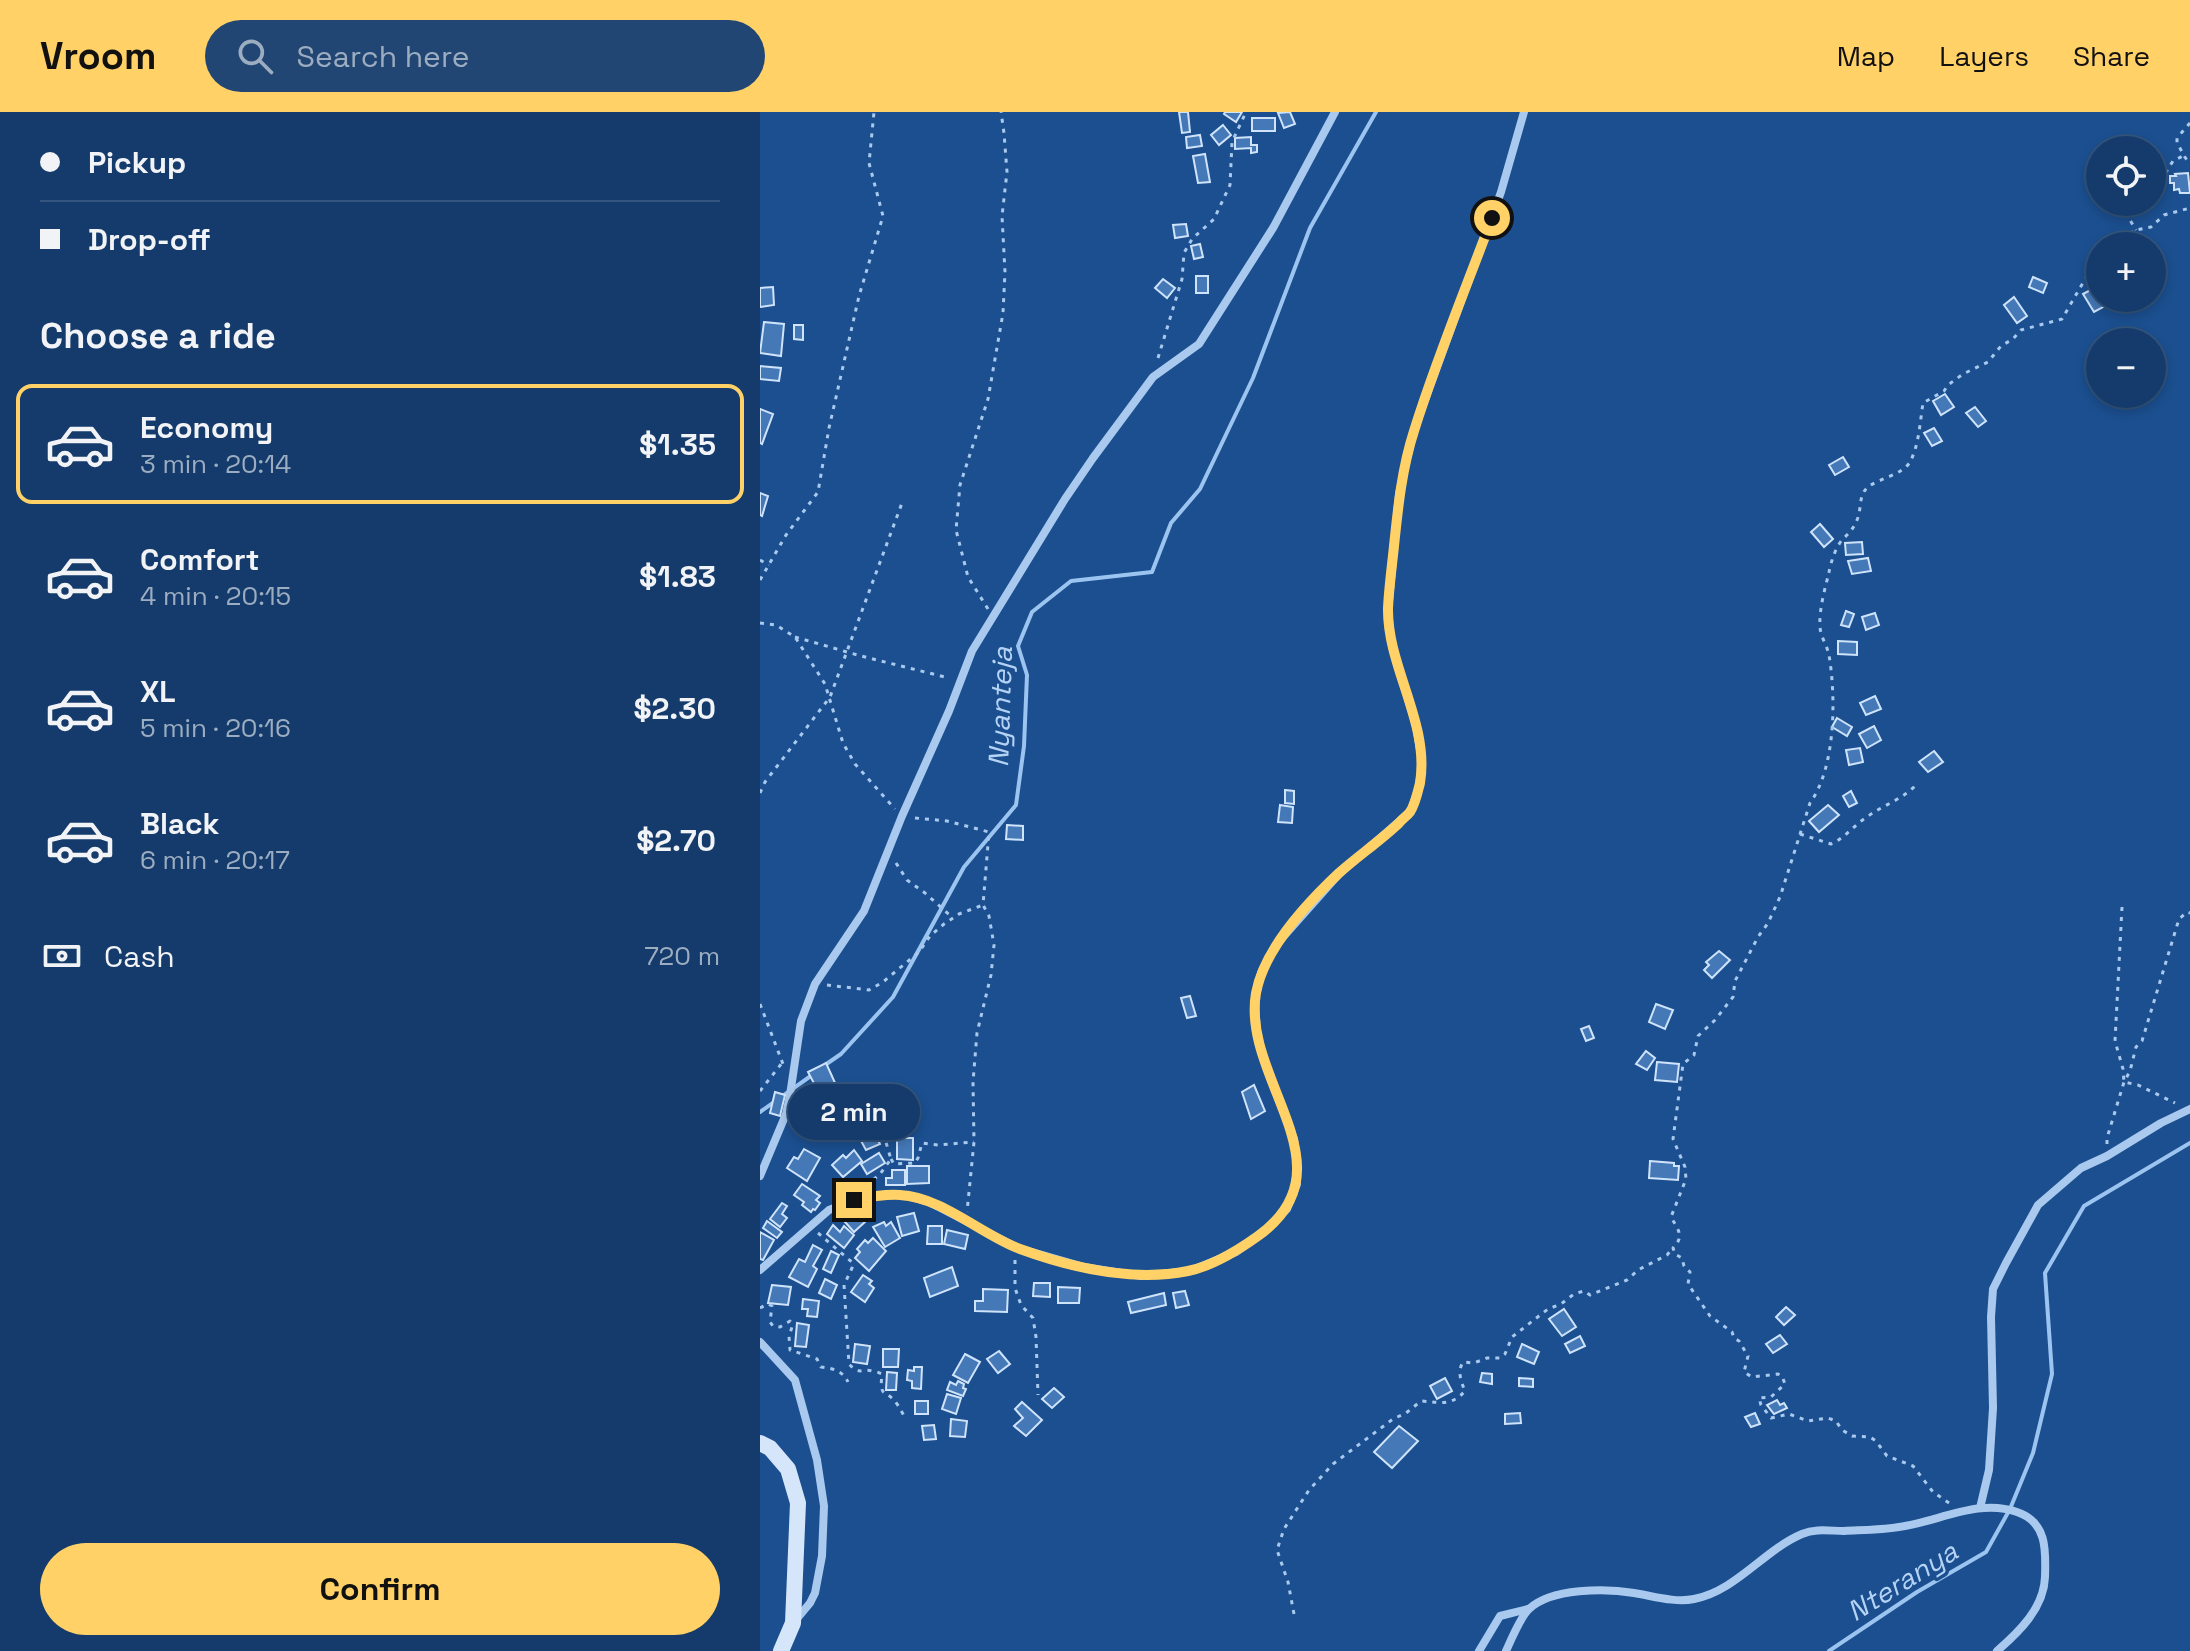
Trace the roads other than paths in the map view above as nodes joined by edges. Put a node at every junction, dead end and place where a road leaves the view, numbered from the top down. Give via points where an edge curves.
1 (1335, 112) edge
2 (1524, 112) edge
3 (2190, 1109) edge
4 (760, 1176) edge
5 (760, 1270) edge
6 (760, 1342) edge
7 (760, 1443) edge
8 (1980, 1508) junction
9 (1528, 1609) junction
10 (793, 1623) junction
11 (781, 1651) edge
12 (1479, 1651) edge
13 (1506, 1651) edge
14 (1997, 1651) edge

1 - 4 street via 1273,228 1199,344 1153,377 1065,499 972,651 864,911 815,984 801,1021 786,1114
2 - 5 street via 1501,192 1413,433 1399,494 1388,612 1391,642 1418,738 1419,786 1411,811 1338,875 1275,946 1255,1000 1257,1036 1297,1158 1297,1184 1287,1209 1236,1252 1190,1271 1141,1276 1018,1248 929,1202 878,1195 829,1210
3 - 8 street via 2081,1168 2038,1205 1993,1289 1992,1424
6 - 10 street via 795,1380 824,1506 815,1593
7 - 10 main road via 788,1469 798,1503
8 - 9 street via 1901,1527 1812,1530 1711,1594 1692,1600 1618,1590 1577,1591
8 - 14 street via 2029,1516 2039,1527 2046,1556 2045,1585 2034,1612
9 - 12 street via 1500,1616
9 - 13 street
10 - 11 main road

